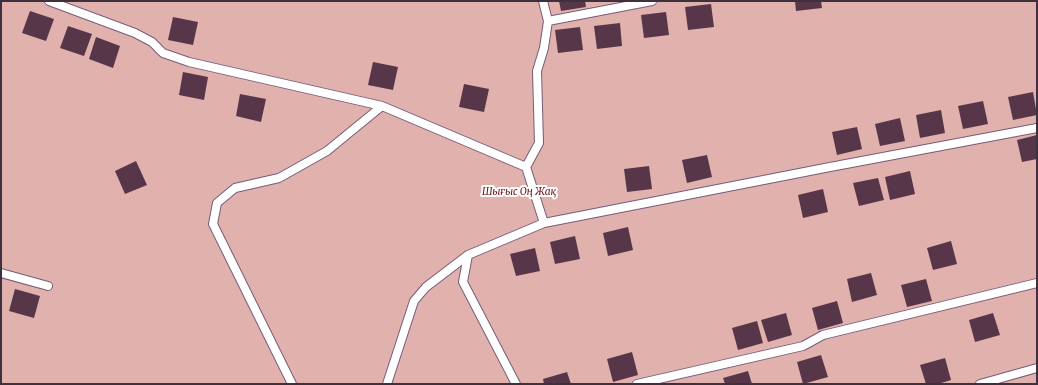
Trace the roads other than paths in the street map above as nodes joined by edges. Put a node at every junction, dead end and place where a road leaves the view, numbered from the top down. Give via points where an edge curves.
1 (49, 1) edge
2 (543, 1) edge
3 (652, 1) edge
4 (548, 21) junction
5 (382, 106) junction
6 (1037, 128) edge
7 (526, 167) junction
8 (544, 223) junction
9 (468, 255) junction
10 (1, 273) edge
11 (1037, 283) edge
12 (48, 286) dead end
13 (1037, 368) edge
14 (292, 384) edge
15 (387, 384) edge
16 (516, 384) edge
17 (637, 384) edge
18 (980, 384) edge

1 - 5 lane via 135,33 152,42 163,53 189,62
2 - 4 lane
3 - 4 lane
4 - 7 lane via 537,71 539,143
5 - 7 lane
5 - 14 lane via 327,151 279,178 235,188 217,203 213,224
6 - 8 lane
7 - 8 lane
8 - 9 lane
9 - 15 lane via 426,287 414,301
9 - 16 lane via 463,282
10 - 12 lane
11 - 17 lane via 823,334 804,346
13 - 18 lane

